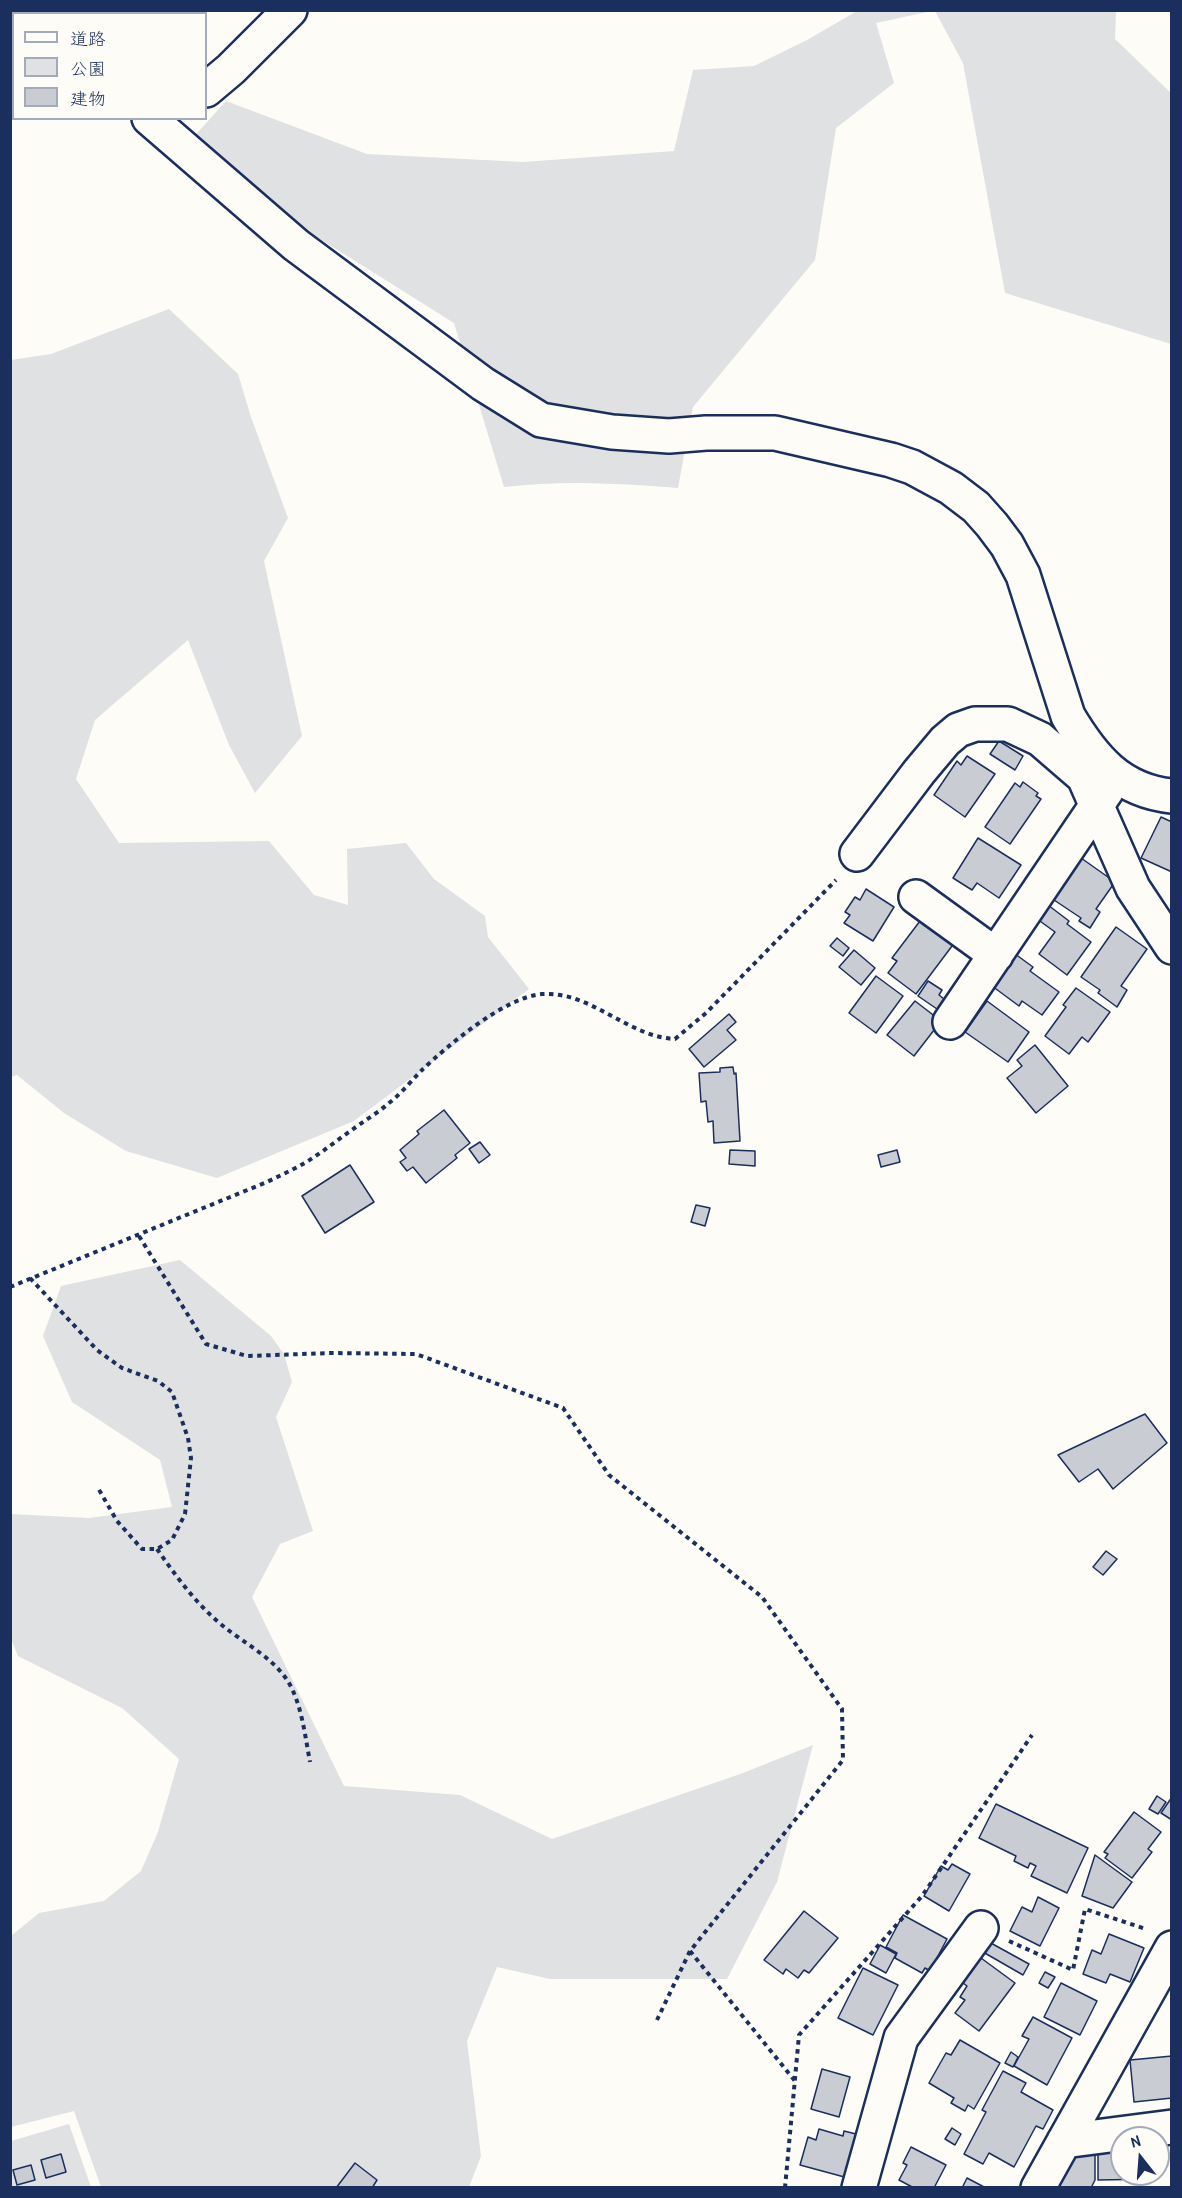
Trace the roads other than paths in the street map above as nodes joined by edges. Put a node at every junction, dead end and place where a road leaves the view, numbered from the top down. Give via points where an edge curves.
1 (290, 10) edge
2 (207, 89) edge
3 (162, 122) edge
4 (1117, 777) junction
5 (1172, 796) edge
6 (1097, 805) junction
7 (857, 854) road end
8 (916, 897) dead end
9 (1172, 947) edge
10 (996, 955) junction
11 (950, 1022) dead end
12 (981, 1928) road end
13 (1161, 1939) edge
14 (1172, 2127) edge
15 (1064, 2141) junction
16 (859, 2187) edge
17 (1038, 2187) edge

1 - 2 street
3 - 4 street via 296,245 483,384 541,420 612,432 669,436 776,433 912,466 951,488 976,507 1007,545 1023,575 1068,716 1094,754
4 - 5 street via 1136,789
4 - 6 street
6 - 7 street via 1084,777 1040,739 1008,724 975,724 958,730 945,741
6 - 9 street via 1133,888
6 - 10 street
8 - 10 street
10 - 11 street
12 - 16 street via 902,2038
13 - 15 street
14 - 15 street
15 - 17 street

